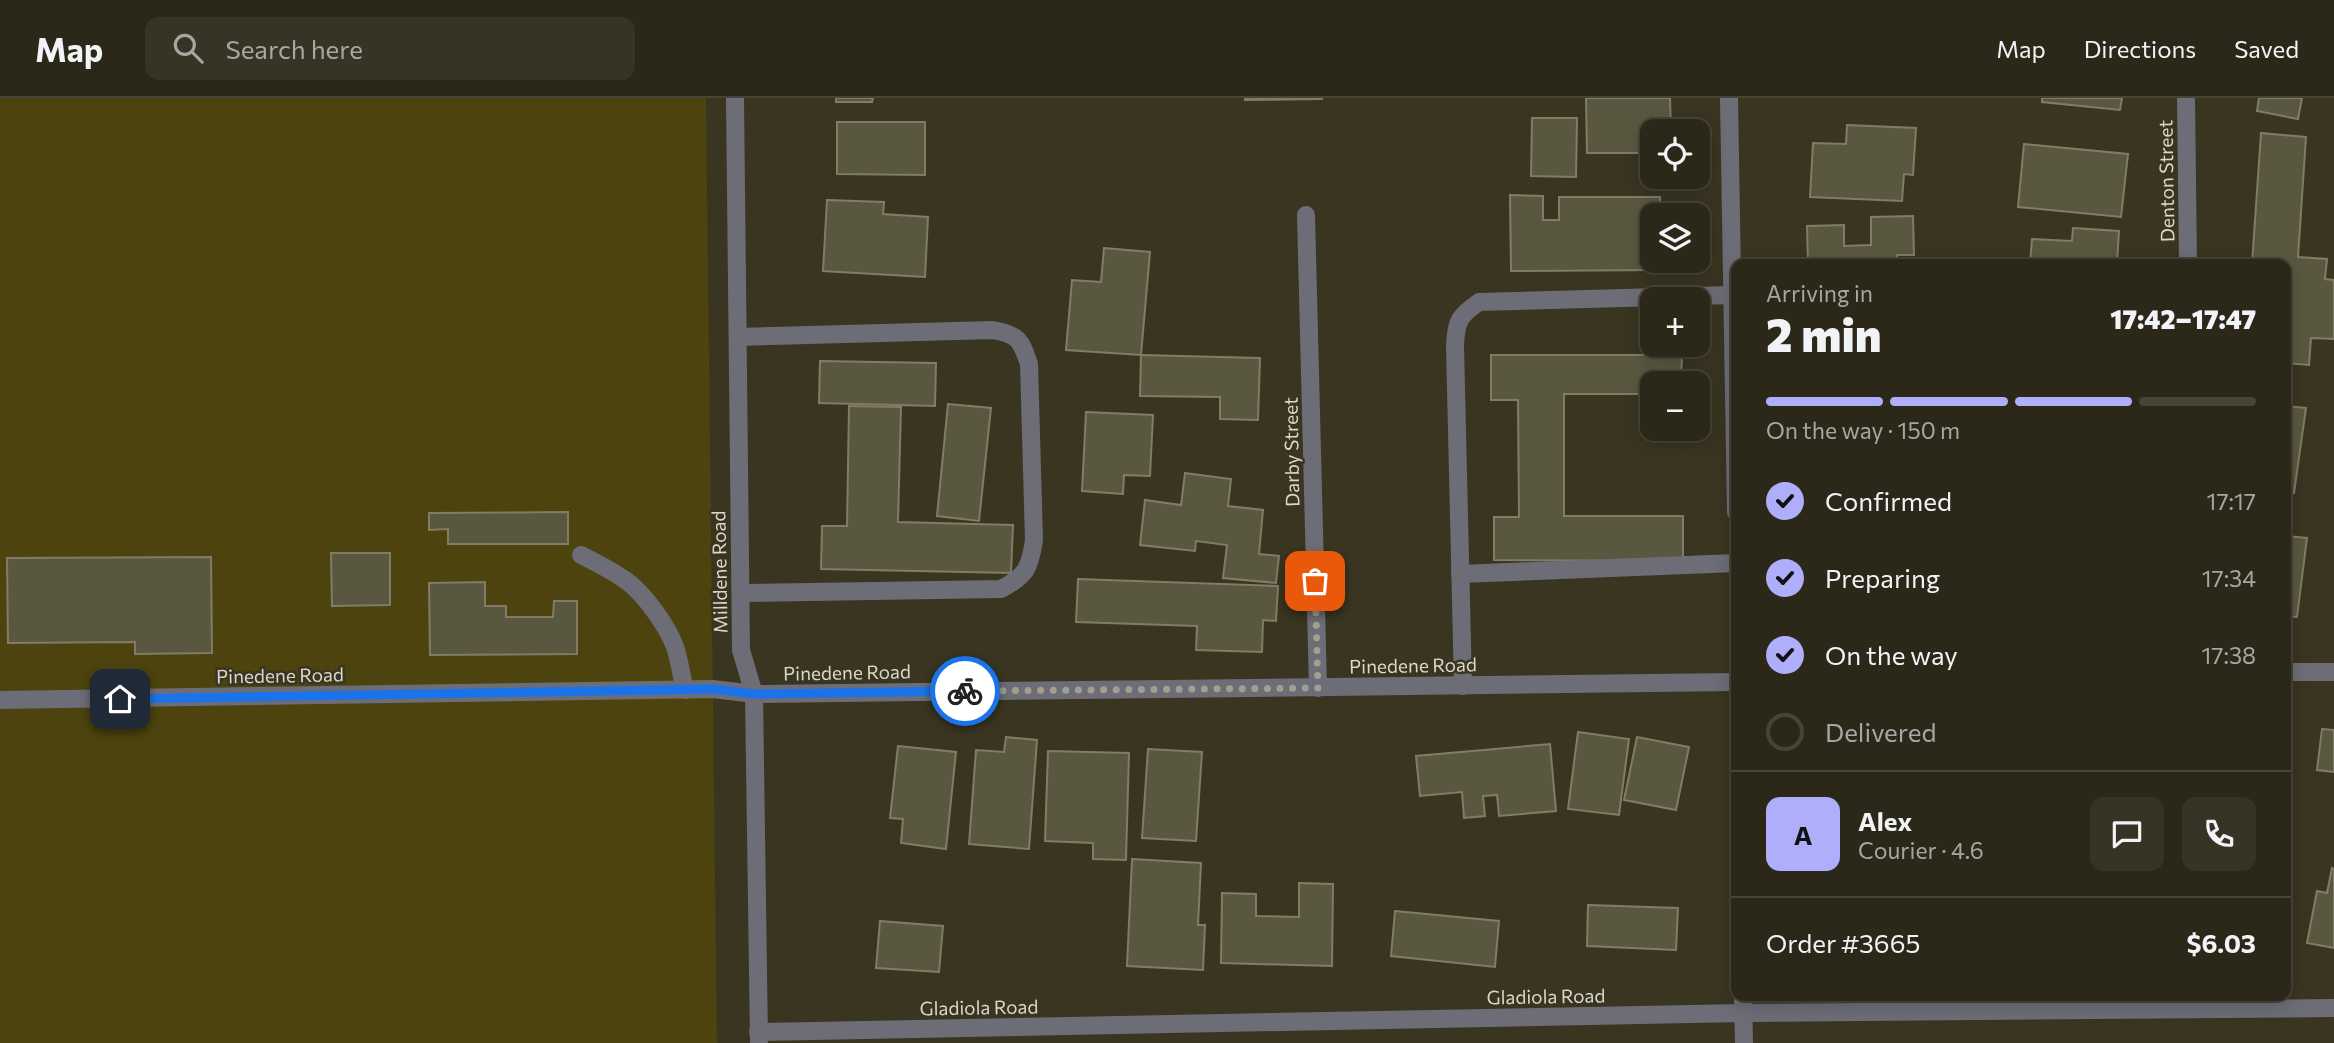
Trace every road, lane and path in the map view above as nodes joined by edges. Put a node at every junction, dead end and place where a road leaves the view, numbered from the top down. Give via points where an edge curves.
1 (735, 98) edge
2 (1729, 98) edge
3 (2186, 98) edge
4 (1306, 215) dead end
5 (1731, 259) edge
6 (2188, 259) edge
7 (1731, 295) edge
8 (738, 337) junction
9 (581, 555) dead end
10 (1731, 563) edge
11 (1460, 574) junction
12 (741, 593) junction
13 (2291, 672) edge
14 (2334, 672) edge
15 (1731, 682) edge
16 (1464, 685) junction
17 (1318, 688) junction
18 (685, 690) junction
19 (754, 694) junction
20 (0, 700) edge
21 (1743, 1004) edge
22 (2334, 1008) edge
23 (759, 1038) edge
24 (1744, 1043) edge

1 - 8 street, Milldene Road
2 - 5 street
3 - 6 street, Denton Street
4 - 17 street, Darby Street
7 - 11 street via 1479,302 1462,313 1455,346
8 - 12 street, Milldene Road
8 - 12 street via 993,330 1022,342 1029,364 1034,540 1031,559 1020,579 1001,589
9 - 18 street via 630,584 649,606 675,648
10 - 11 street
11 - 16 street
12 - 19 street, Milldene Road via 741,650
13 - 14 street
15 - 16 street, Pinedene Road
16 - 17 street, Pinedene Road
17 - 19 street, Pinedene Road
18 - 19 street, Pinedene Road
18 - 20 street, Pinedene Road
19 - 23 street, Milldene Road
21 - 22 street, Gladiola Road
21 - 23 street, Gladiola Road
21 - 24 street

